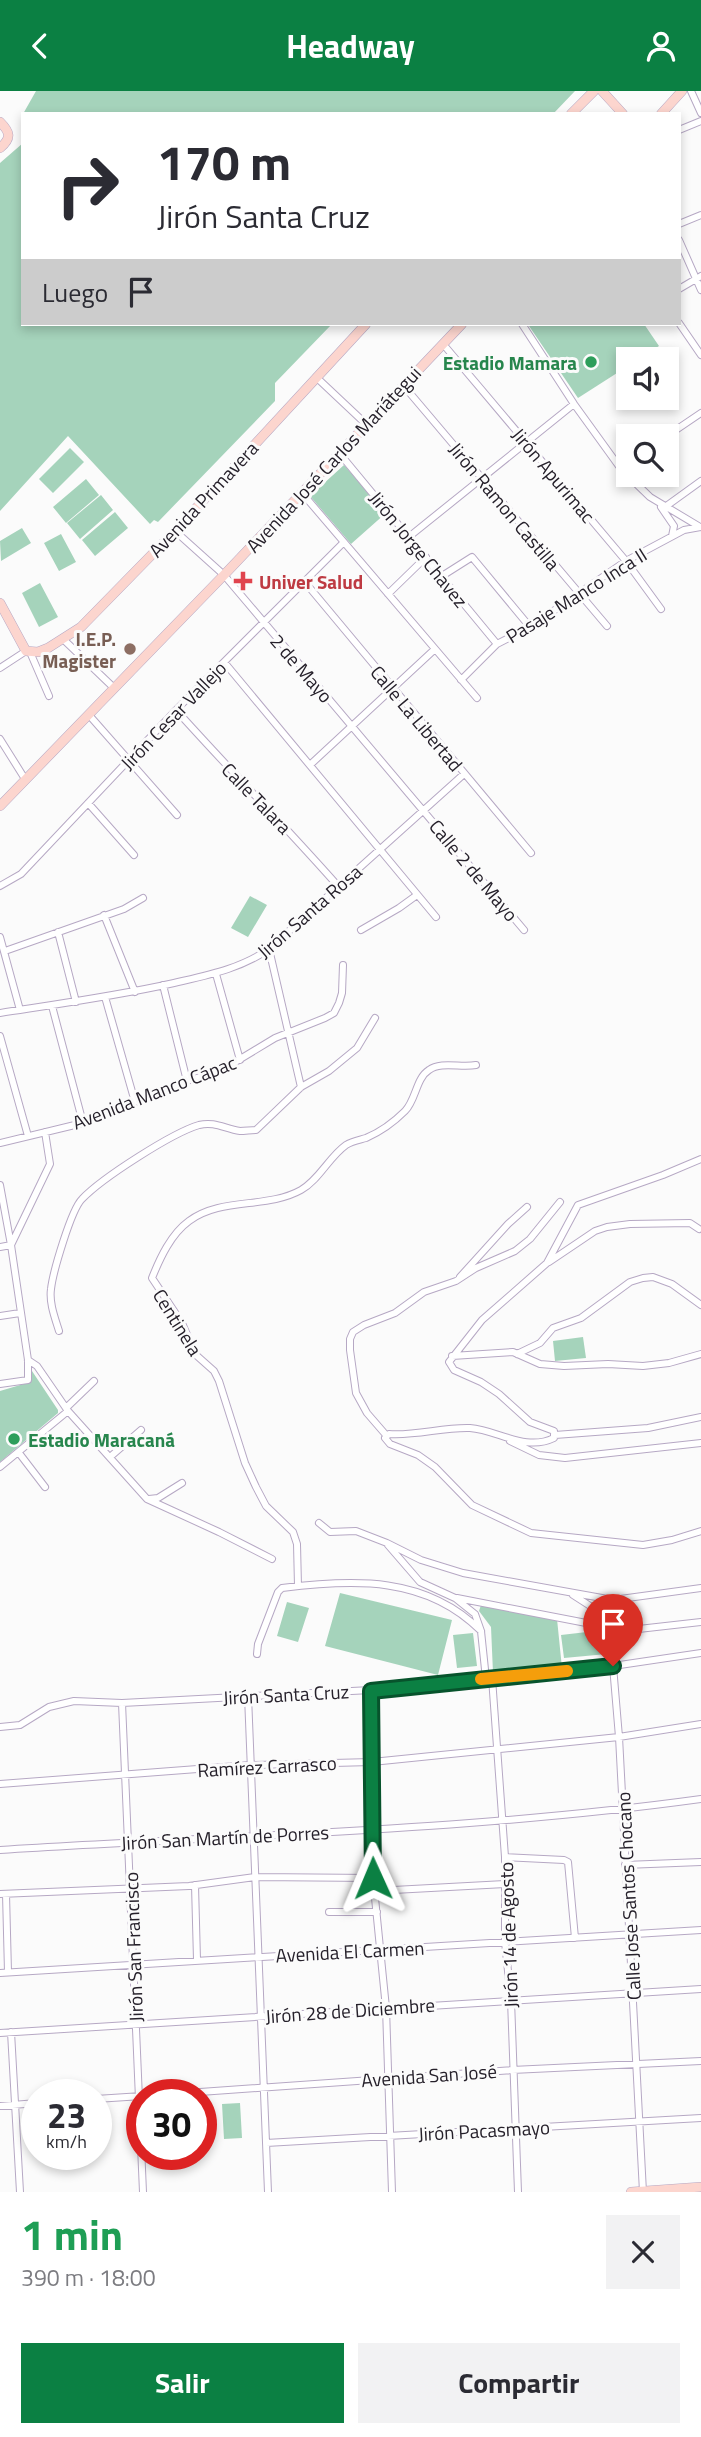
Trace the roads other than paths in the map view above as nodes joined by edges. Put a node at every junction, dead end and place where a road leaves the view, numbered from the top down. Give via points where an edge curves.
1 (593, 91) edge
2 (602, 91) edge
3 (682, 91) edge
4 (691, 91) edge
5 (573, 112) edge
6 (621, 112) edge
7 (663, 112) edge
8 (701, 113) edge
9 (0, 121) edge
10 (701, 121) edge
11 (681, 129) edge
12 (0, 148) edge
13 (701, 215) edge
14 (681, 222) edge
15 (681, 244) edge
16 (698, 277) edge
17 (681, 288) edge
18 (701, 290) edge
19 (364, 326) edge
20 (460, 326) edge
21 (523, 326) edge
22 (681, 326) edge
23 (443, 344) junction
24 (701, 355) edge
25 (316, 377) junction
26 (403, 385) junction
27 (574, 404) junction
28 (701, 413) edge
29 (367, 425) junction
30 (679, 428) edge
31 (526, 442) junction
32 (340, 454) junction
33 (616, 462) edge
34 (482, 479) junction
35 (701, 481) edge
36 (637, 487) edge
37 (302, 493) junction
38 (658, 503) junction
39 (664, 507) junction
40 (701, 527) edge
41 (175, 531) junction
42 (410, 536) junction
43 (672, 536) junction
44 (344, 542) junction
45 (426, 557) junction
46 (626, 561) junction
47 (224, 575) junction
48 (442, 576) junction
49 (304, 581) junction
50 (388, 594) junction
51 (580, 594) junction
52 (0, 603) edge
53 (661, 609) dead end
54 (264, 622) junction
55 (607, 626) dead end
56 (530, 627) junction
57 (63, 639) junction
58 (497, 644) junction
59 (435, 649) junction
60 (28, 652) junction
61 (224, 662) junction
62 (0, 668) edge
63 (461, 680) junction
64 (114, 688) junction
65 (393, 688) junction
66 (49, 696) dead end
67 (477, 698) dead end
68 (176, 711) junction
69 (89, 715) junction
70 (352, 725) junction
71 (0, 739) edge
72 (130, 760) junction
73 (311, 764) junction
74 (464, 774) junction
75 (25, 779) junction
76 (88, 803) junction
77 (0, 806) edge
78 (424, 810) junction
79 (177, 815) dead end
80 (381, 849) junction
81 (531, 853) dead end
82 (134, 855) dead end
83 (0, 886) edge
84 (338, 886) junction
85 (417, 895) junction
86 (143, 898) dead end
87 (104, 915) junction
88 (436, 917) dead end
89 (361, 930) dead end
90 (524, 930) dead end
91 (58, 932) junction
92 (0, 937) edge
93 (269, 949) junction
94 (5, 951) junction
95 (343, 965) dead end
96 (216, 974) junction
97 (163, 985) junction
98 (135, 992) junction
99 (105, 997) junction
100 (76, 1002) junction
101 (52, 1006) junction
102 (20, 1010) junction
103 (0, 1013) edge
104 (375, 1018) dead end
105 (288, 1032) junction
106 (0, 1036) edge
107 (240, 1060) junction
108 (475, 1065) dead end
109 (187, 1081) junction
110 (300, 1087) junction
111 (135, 1102) junction
112 (83, 1123) junction
113 (44, 1132) junction
114 (28, 1136) junction
115 (0, 1143) edge
116 (701, 1159) edge
117 (0, 1185) edge
118 (560, 1202) dead end
119 (527, 1207) dead end
120 (699, 1229) dead end
121 (11, 1245) junction
122 (0, 1247) edge
123 (547, 1263) junction
124 (456, 1281) junction
125 (701, 1305) edge
126 (20, 1313) junction
127 (0, 1316) edge
128 (59, 1331) dead end
129 (517, 1353) junction
130 (701, 1354) edge
131 (452, 1356) junction
132 (28, 1360) junction
133 (94, 1381) dead end
134 (0, 1384) edge
135 (67, 1410) junction
136 (701, 1417) edge
137 (141, 1430) dead end
138 (386, 1435) junction
139 (555, 1435) junction
140 (508, 1440) junction
141 (701, 1443) edge
142 (19, 1453) junction
143 (110, 1457) junction
144 (0, 1467) edge
145 (182, 1483) dead end
146 (45, 1487) dead end
147 (148, 1499) junction
148 (318, 1523) dead end
149 (701, 1531) edge
150 (387, 1543) junction
151 (272, 1559) dead end
152 (298, 1586) junction
153 (701, 1588) edge
154 (568, 1592) junction
155 (455, 1598) junction
156 (613, 1600) junction
157 (701, 1622) edge
158 (612, 1626) junction
159 (481, 1630) junction
160 (701, 1653) edge
161 (257, 1654) dead end
162 (613, 1666) junction
163 (489, 1678) junction
164 (371, 1691) junction
165 (248, 1696) junction
166 (122, 1703) junction
167 (701, 1724) edge
168 (0, 1727) edge
169 (619, 1737) junction
170 (498, 1750) junction
171 (372, 1762) junction
172 (250, 1765) junction
173 (126, 1775) junction
174 (0, 1784) edge
175 (701, 1799) edge
176 (622, 1810) junction
177 (502, 1821) junction
178 (372, 1830) junction
179 (253, 1836) junction
180 (128, 1842) junction
181 (0, 1850) edge
182 (505, 1857) junction
183 (701, 1862) edge
184 (625, 1865) junction
185 (255, 1877) junction
186 (373, 1878) junction
187 (505, 1884) junction
188 (195, 1885) junction
189 (131, 1889) junction
190 (375, 1891) junction
191 (3, 1894) edge
192 (329, 1912) dead end
193 (377, 1912) junction
194 (701, 1930) edge
195 (3, 1931) edge
196 (628, 1935) junction
197 (575, 1938) junction
198 (505, 1942) junction
199 (381, 1949) junction
200 (258, 1957) junction
201 (197, 1960) junction
202 (134, 1963) junction
203 (4, 1973) edge
204 (701, 1989) edge
205 (634, 1992) junction
206 (511, 2000) junction
207 (386, 2008) junction
208 (261, 2016) junction
209 (136, 2024) junction
210 (11, 2032) junction
211 (0, 2033) edge
212 (701, 2061) edge
213 (635, 2065) junction
214 (512, 2070) junction
215 (387, 2078) junction
216 (140, 2079) edge
217 (264, 2087) junction
218 (217, 2091) edge
219 (21, 2104) edge
220 (14, 2105) junction
221 (0, 2106) edge
222 (701, 2118) edge
223 (639, 2121) junction
224 (515, 2129) junction
225 (390, 2136) junction
226 (266, 2143) junction
227 (143, 2170) edge
228 (701, 2187) edge
229 (20, 2192) edge
230 (143, 2192) edge
231 (268, 2192) edge
232 (392, 2192) edge
233 (518, 2192) edge
234 (631, 2192) edge
235 (643, 2192) edge

1 - 5 main road
2 - 6 main road
3 - 7 main road
4 - 8 street
9 - 12 main road via 8,131 8,141
10 - 11 street
13 - 14 street
15 - 16 street
16 - 17 street
16 - 18 street
19 - 25 main road, Avenida Primavera
20 - 23 main road, Avenida José Carlos Mariátegui
21 - 27 street
22 - 24 street
23 - 26 main road, Avenida José Carlos Mariátegui
23 - 31 street, Jirón Apurimac
25 - 29 street
25 - 41 main road, Avenida Primavera
26 - 29 main road, Avenida José Carlos Mariátegui
26 - 34 street, Jirón Ramon Castilla
27 - 31 street
27 - 33 street
28 - 30 street
29 - 32 main road, Avenida José Carlos Mariátegui
31 - 34 street
31 - 46 street, Jirón Apurimac
32 - 37 main road, Avenida José Carlos Mariátegui
32 - 42 street, Jirón Jorge Chavez
34 - 42 street
34 - 51 street, Jirón Ramon Castilla
35 - 39 street
36 - 38 street
37 - 44 street
37 - 47 main road, Avenida José Carlos Mariátegui
38 - 39 street
38 - 43 street via 673,523
39 - 40 street
40 - 43 street, Pasaje Manco Inca II
41 - 47 street, 2 de Mayo
41 - 57 main road, Avenida Primavera via 81,627
42 - 45 street, Jirón Jorge Chavez
43 - 46 street, Pasaje Manco Inca II
44 - 49 street, Jirón Cesar Vallejo
44 - 50 street
45 - 48 street, Jirón Jorge Chavez
45 - 50 street
46 - 51 street, Pasaje Manco Inca II
46 - 53 street, Jirón Apurimac
47 - 54 street, 2 de Mayo
47 - 64 main road, Avenida José Carlos Mariátegui
48 - 56 street via 472,557
48 - 58 street, Jirón Jorge Chavez
49 - 54 street, Jirón Cesar Vallejo
49 - 65 street, Calle La Libertad
50 - 59 street
51 - 55 street, Jirón Ramon Castilla
51 - 56 street, Pasaje Manco Inca II
52 - 60 main road
54 - 61 street, Jirón Cesar Vallejo
54 - 70 street, 2 de Mayo
56 - 58 street, Pasaje Manco Inca II
57 - 60 main road, Avenida Primavera
57 - 64 street
58 - 63 street, Pasaje Manco Inca II
59 - 63 street
59 - 65 street
60 - 62 street
60 - 66 street
61 - 68 street, Jirón Cesar Vallejo
61 - 73 street
63 - 67 street
64 - 69 main road, Avenida José Carlos Mariátegui
65 - 70 street
65 - 74 street, Calle La Libertad
68 - 72 street, Jirón Cesar Vallejo
68 - 84 street, Calle Talara
69 - 72 street
69 - 75 main road, Avenida José Carlos Mariátegui
70 - 73 street
70 - 78 street, 2 de Mayo
71 - 75 street
72 - 76 street, Jirón Cesar Vallejo
72 - 79 street
73 - 80 street
74 - 78 street, Jirón Santa Rosa
74 - 81 street, Calle La Libertad
75 - 77 main road, Avenida José Carlos Mariátegui
76 - 82 street
76 - 83 street, Jirón Cesar Vallejo via 21,874
78 - 80 street, Jirón Santa Rosa
78 - 90 street, Calle 2 de Mayo
80 - 84 street, Jirón Santa Rosa
80 - 85 street
84 - 93 street, Jirón Santa Rosa
85 - 88 street
85 - 89 street
86 - 87 street
87 - 91 street
87 - 98 street
91 - 94 street
91 - 100 street
92 - 94 street
93 - 96 street, Jirón Santa Rosa via 249,963
93 - 105 street
94 - 102 street
95 - 105 street, Avenida Manco Cápac via 342,993 334,1013
96 - 97 street, Jirón Santa Rosa
96 - 107 street
97 - 98 street, Jirón Santa Rosa
97 - 109 street
98 - 99 street, Jirón Santa Rosa
99 - 100 street, Jirón Santa Rosa
99 - 111 street
100 - 101 street, Jirón Santa Rosa
101 - 102 street, Jirón Santa Rosa
101 - 112 street
102 - 103 street, Jirón Santa Rosa
104 - 110 street via 357,1048
105 - 107 street, Avenida Manco Cápac
105 - 110 street
106 - 114 street
107 - 109 street, Avenida Manco Cápac
108 - 152 street, Centinela via 430,1068 406,1110 377,1132 349,1142 303,1189 214,1209 187,1222 167,1246 152,1278 182,1323 196,1355 219,1381 261,1497 293,1532 298,1544
109 - 111 street, Avenida Manco Cápac
110 - 128 street via 256,1130 201,1124 126,1165 82,1199 70,1223 51,1291
111 - 112 street, Avenida Manco Cápac
112 - 113 street, Avenida Manco Cápac
113 - 114 street, Avenida Manco Cápac
113 - 121 street via 50,1164
114 - 115 street, Avenida Manco Cápac
116 - 123 street via 578,1205
117 - 121 street
118 - 124 street via 515,1251
119 - 124 street
120 - 123 street via 690,1223 607,1227
121 - 122 street
121 - 126 street
123 - 131 street via 489,1313
124 - 138 street via 424,1292 395,1313 358,1328 350,1339 356,1393
125 - 129 street via 672,1284 643,1278
126 - 127 street
126 - 132 street
129 - 130 street via 540,1364 564,1366 643,1366
129 - 131 street
131 - 139 street via 449,1362 454,1370 481,1382 530,1422 550,1428
132 - 134 street via 28,1380
132 - 135 street
133 - 135 street
135 - 142 street
135 - 143 street
136 - 139 street via 648,1428
137 - 143 street
138 - 140 street via 469,1428
138 - 149 street via 390,1444 435,1467 472,1505 531,1533 643,1545
139 - 140 street via 547,1442
140 - 141 street via 539,1455 565,1458
142 - 144 street
142 - 146 street
143 - 147 street
145 - 147 street
147 - 151 street
148 - 150 street via 330,1532 356,1531
150 - 154 street via 463,1573
150 - 155 street via 419,1582
152 - 159 street via 358,1581 388,1585 436,1598
152 - 161 street via 278,1592
153 - 156 street
154 - 156 street
154 - 158 street
155 - 158 street
155 - 159 street via 475,1613
156 - 158 street, Calle Jose Santos Chocano
157 - 158 street
158 - 162 street, Calle Jose Santos Chocano
159 - 163 street, Jirón 14 de Agosto
160 - 162 street, Jirón Santa Cruz
162 - 163 street, Jirón Santa Cruz
162 - 169 street, Calle Jose Santos Chocano
163 - 164 street, Jirón Santa Cruz
163 - 170 street, Jirón 14 de Agosto
164 - 165 street, Jirón Santa Cruz
164 - 171 street
165 - 166 street, Jirón Santa Cruz
165 - 172 street
166 - 168 street, Jirón Santa Cruz via 75,1701 49,1707 20,1725
166 - 173 street, Jirón San Francisco
167 - 169 street, Ramírez Carrasco
169 - 170 street, Ramírez Carrasco
169 - 176 street, Calle Jose Santos Chocano
170 - 171 street, Ramírez Carrasco
170 - 177 street, Jirón 14 de Agosto
171 - 172 street, Ramírez Carrasco
171 - 178 street
172 - 173 street, Ramírez Carrasco
172 - 179 street
173 - 174 street, Ramírez Carrasco
173 - 180 street, Jirón San Francisco
175 - 176 street, Jirón San Martín de Porres
176 - 177 street, Jirón San Martín de Porres
176 - 184 street, Calle Jose Santos Chocano
177 - 178 street, Jirón San Martín de Porres
177 - 182 street, Jirón 14 de Agosto
178 - 179 street, Jirón San Martín de Porres
178 - 186 street
179 - 180 street, Jirón San Martín de Porres
179 - 185 street
180 - 181 street, Jirón San Martín de Porres
180 - 189 street, Jirón San Francisco
182 - 187 street, Jirón 14 de Agosto
182 - 197 street via 568,1863
183 - 184 street
184 - 196 street, Calle Jose Santos Chocano
185 - 186 street
185 - 188 street
185 - 200 street
186 - 190 street
187 - 190 street
187 - 198 street, Jirón 14 de Agosto
188 - 189 street
188 - 201 street
189 - 191 street
189 - 202 street, Jirón San Francisco
190 - 193 street
191 - 195 street
192 - 193 street
193 - 199 street
194 - 196 street, Avenida El Carmen
195 - 203 street
196 - 197 street, Avenida El Carmen
196 - 205 street, Calle Jose Santos Chocano
197 - 198 street, Avenida El Carmen
198 - 199 street, Avenida El Carmen
198 - 206 street, Jirón 14 de Agosto
199 - 200 street, Avenida El Carmen
199 - 207 street
200 - 201 street, Avenida El Carmen
200 - 208 street
201 - 202 street, Avenida El Carmen
202 - 203 street, Avenida El Carmen
202 - 209 street, Jirón San Francisco
204 - 205 street, Jirón 28 de Diciembre
205 - 206 street, Jirón 28 de Diciembre
205 - 213 street, Calle Jose Santos Chocano
206 - 207 street, Jirón 28 de Diciembre
206 - 214 street, Jirón 14 de Agosto
207 - 208 street, Jirón 28 de Diciembre
207 - 215 street
208 - 209 street, Jirón 28 de Diciembre
208 - 217 street
209 - 210 street, Jirón 28 de Diciembre
209 - 216 street, Jirón San Francisco
210 - 211 street, Jirón 28 de Diciembre
210 - 220 street
212 - 213 street, Avenida San José
213 - 214 street, Avenida San José
213 - 223 street, Calle Jose Santos Chocano
214 - 215 street, Avenida San José
214 - 224 street, Jirón 14 de Agosto
215 - 217 street, Avenida San José
215 - 225 street
217 - 218 street, Avenida San José
217 - 226 street
219 - 220 street
220 - 221 street
220 - 229 street
222 - 223 street, Jirón Pacasmayo
223 - 224 street, Jirón Pacasmayo
223 - 235 street, Calle Jose Santos Chocano
224 - 225 street, Jirón Pacasmayo
224 - 233 street, Jirón 14 de Agosto
225 - 226 street, Jirón Pacasmayo
225 - 232 street
226 - 231 street
227 - 230 street, Jirón San Francisco
228 - 235 main road
234 - 235 main road

